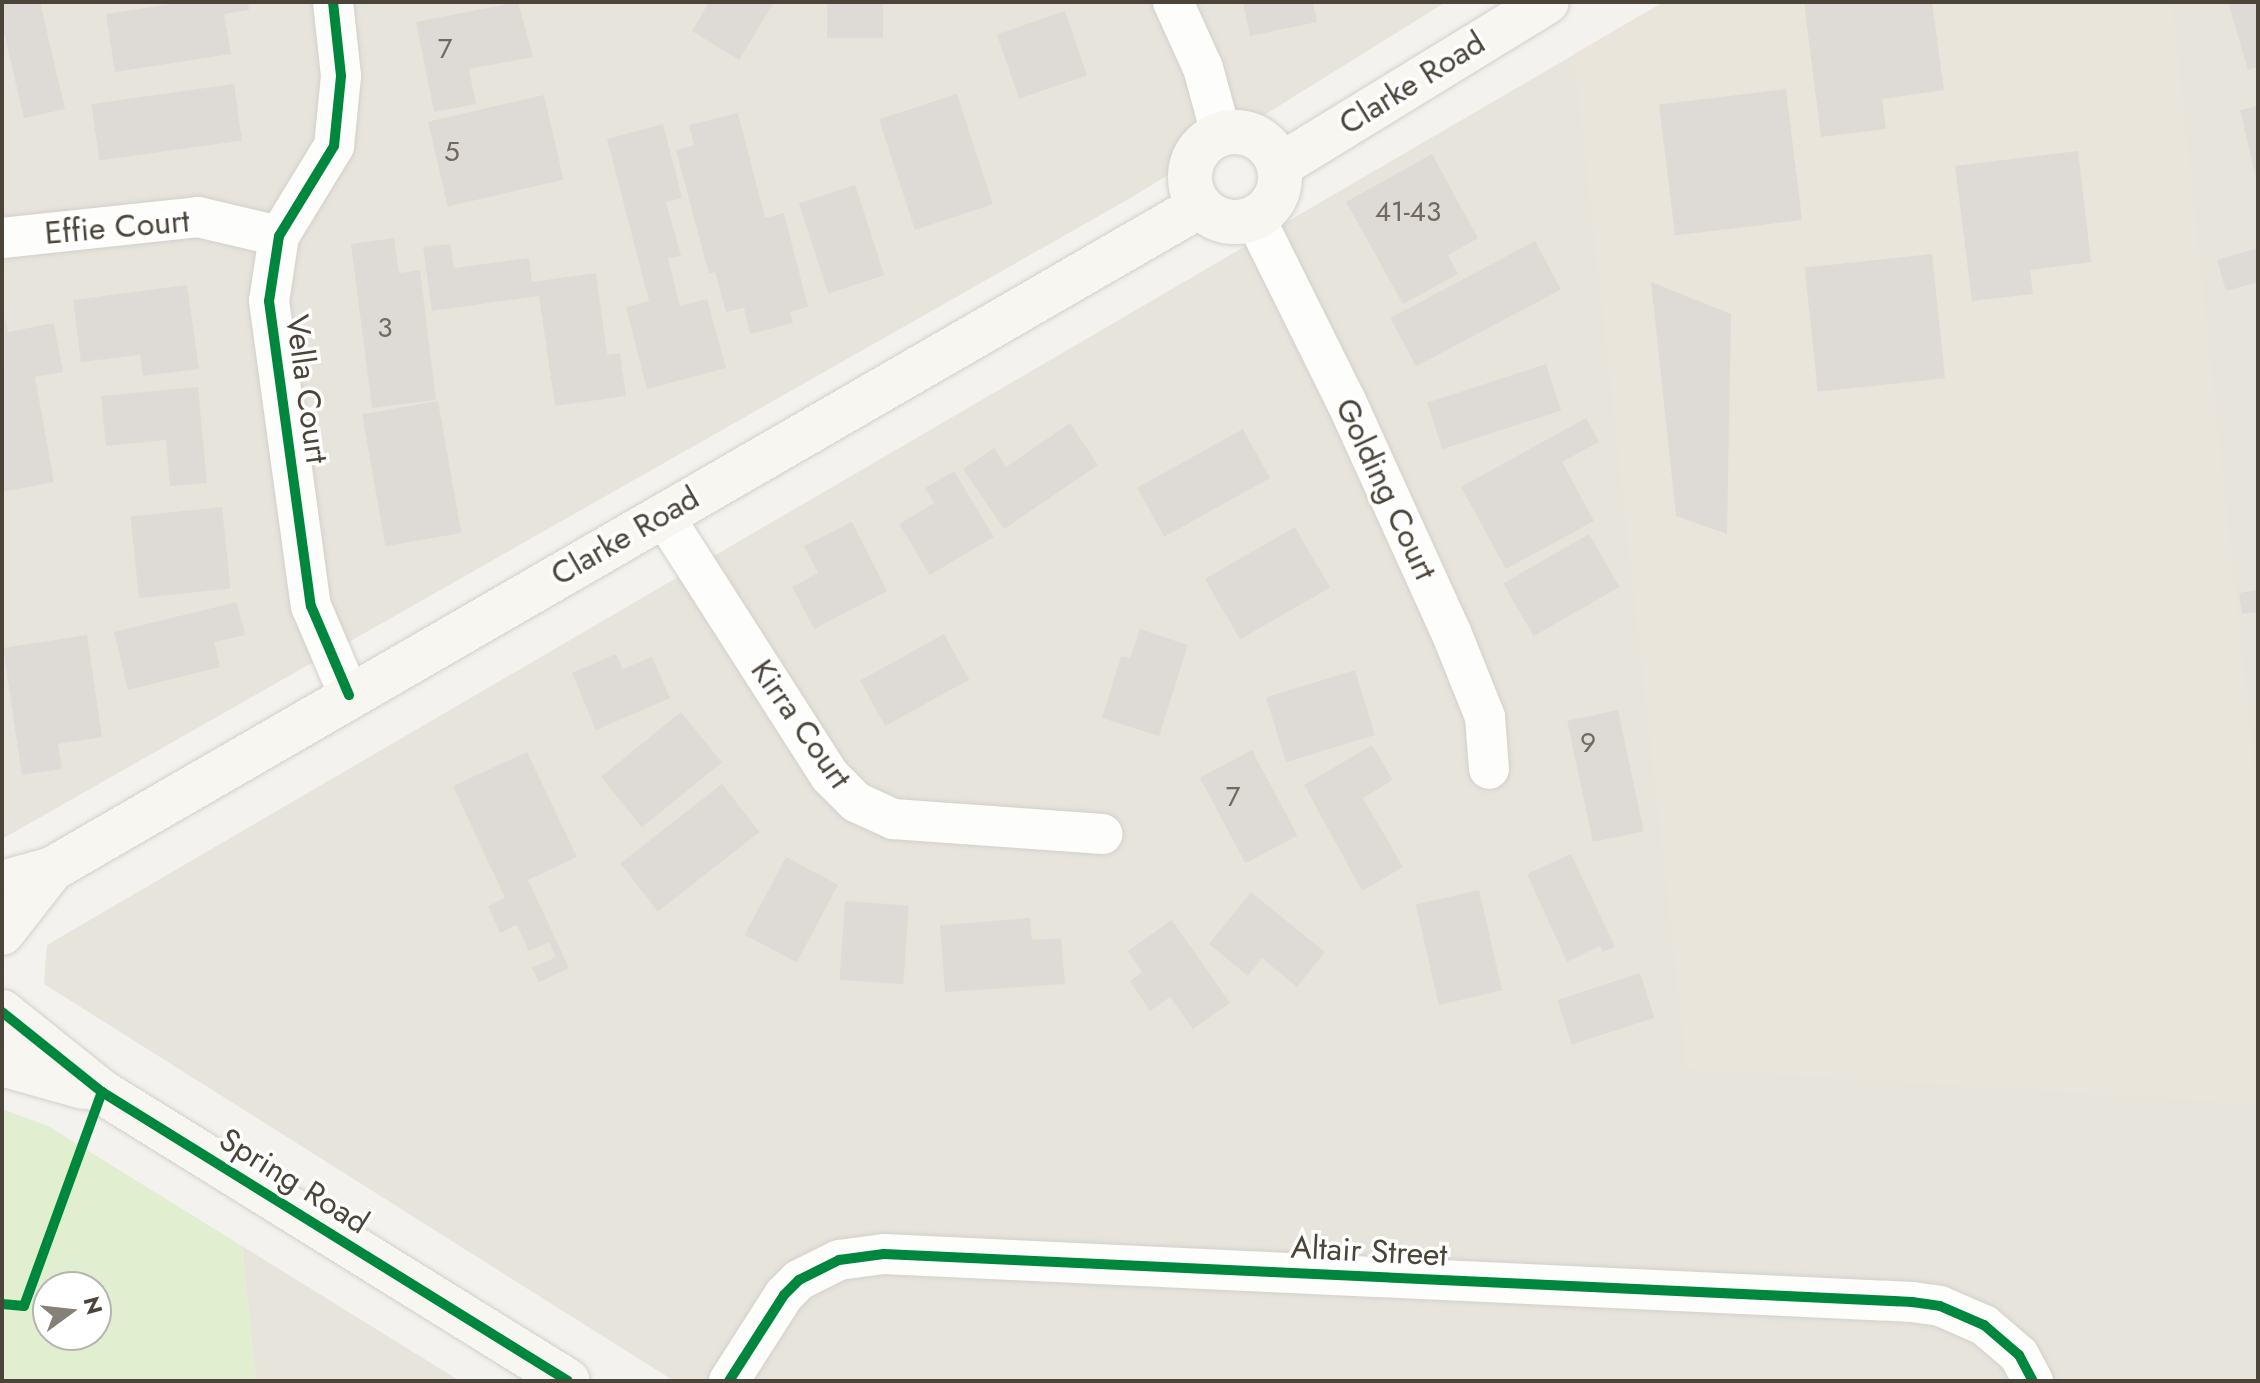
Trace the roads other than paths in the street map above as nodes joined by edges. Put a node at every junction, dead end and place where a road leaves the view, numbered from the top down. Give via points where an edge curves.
1 (333, 2) edge
2 (1173, 2) edge
3 (1547, 2) edge
4 (1221, 134) junction
5 (1279, 166) junction
6 (1200, 206) junction
7 (1255, 218) junction
8 (279, 236) junction
9 (2, 238) edge
10 (663, 515) junction
11 (349, 695) junction
12 (1489, 769) dead end
13 (1102, 834) dead end
14 (52, 869) junction
15 (2, 883) edge
16 (2, 933) edge
17 (2, 1012) edge
18 (2, 1064) edge
19 (102, 1092) junction
20 (568, 1381) edge
21 (729, 1381) edge
22 (2033, 1381) edge

1 - 8 street, Vella Court via 341,76 334,146
2 - 4 street via 1203,68
3 - 5 main road, Clarke Road
4 - 5 main road via 1250,134 1273,152
4 - 6 main road via 1207,141 1192,164 1193,193
5 - 7 main road via 1276,196
6 - 7 main road via 1225,221
6 - 10 main road, Clarke Road
7 - 12 street, Golding Court via 1451,632 1485,717
8 - 9 street, Effie Court via 198,217
8 - 11 street, Vella Court via 269,301 309,592 321,638
10 - 11 main road, Clarke Road
10 - 13 street, Kirra Court via 830,776 856,802 893,819
11 - 14 main road, Clarke Road
14 - 15 main road, Clarke Road
14 - 16 main road, Clarke Road
17 - 19 main road, Spring Road
18 - 19 main road, Spring Road
19 - 20 main road, Spring Road
21 - 22 street, Altair Street via 799,1280 839,1260 884,1254 1912,1302 1940,1306 1984,1325 2019,1355

